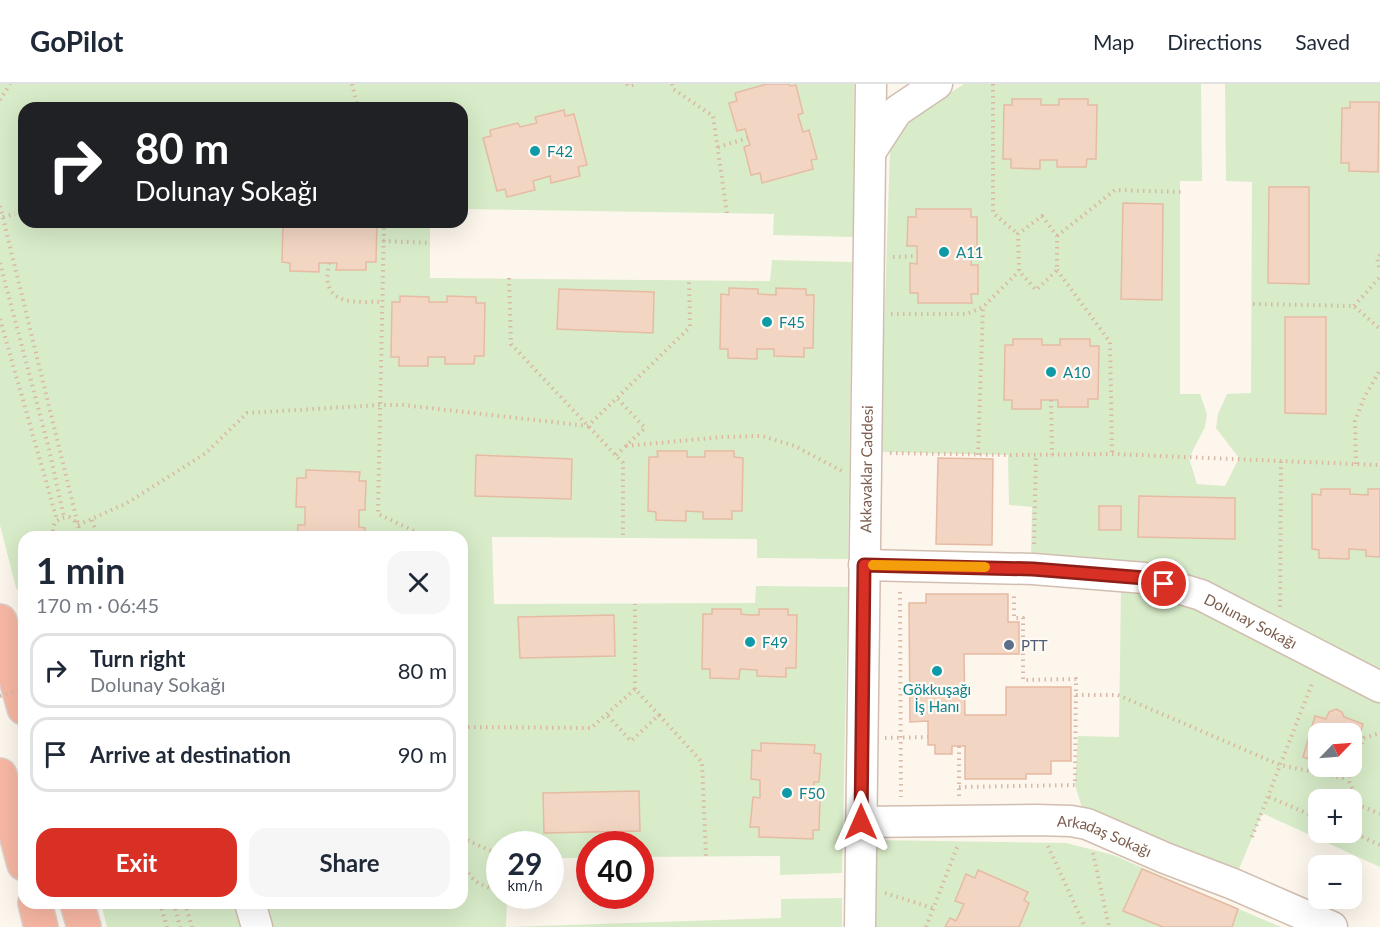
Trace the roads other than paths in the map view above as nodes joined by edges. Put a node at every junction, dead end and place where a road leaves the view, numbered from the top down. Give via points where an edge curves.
1 (871, 84) edge
2 (938, 84) edge
3 (871, 151) junction
4 (864, 565) junction
5 (0, 621) edge
6 (18, 686) edge
7 (1380, 687) edge
8 (0, 775) edge
9 (861, 822) junction
10 (18, 842) edge
11 (36, 909) edge
12 (79, 909) edge
13 (252, 909) edge
14 (41, 927) edge
15 (84, 927) edge
16 (257, 927) edge
17 (860, 927) edge
18 (1332, 927) edge

1 - 3 street, Akkavaklar Caddesi
2 - 3 street via 897,111
3 - 4 street, Akkavaklar Caddesi
4 - 7 street, Dolunay Sokağı via 1024,569 1145,578 1201,595
4 - 9 street, Akkavaklar Caddesi
5 - 6 highway
8 - 10 highway
9 - 17 street, Akkavaklar Caddesi
9 - 18 street, Arkadaş Sokağı via 1036,820 1087,824
11 - 14 highway
12 - 15 highway
13 - 16 street

